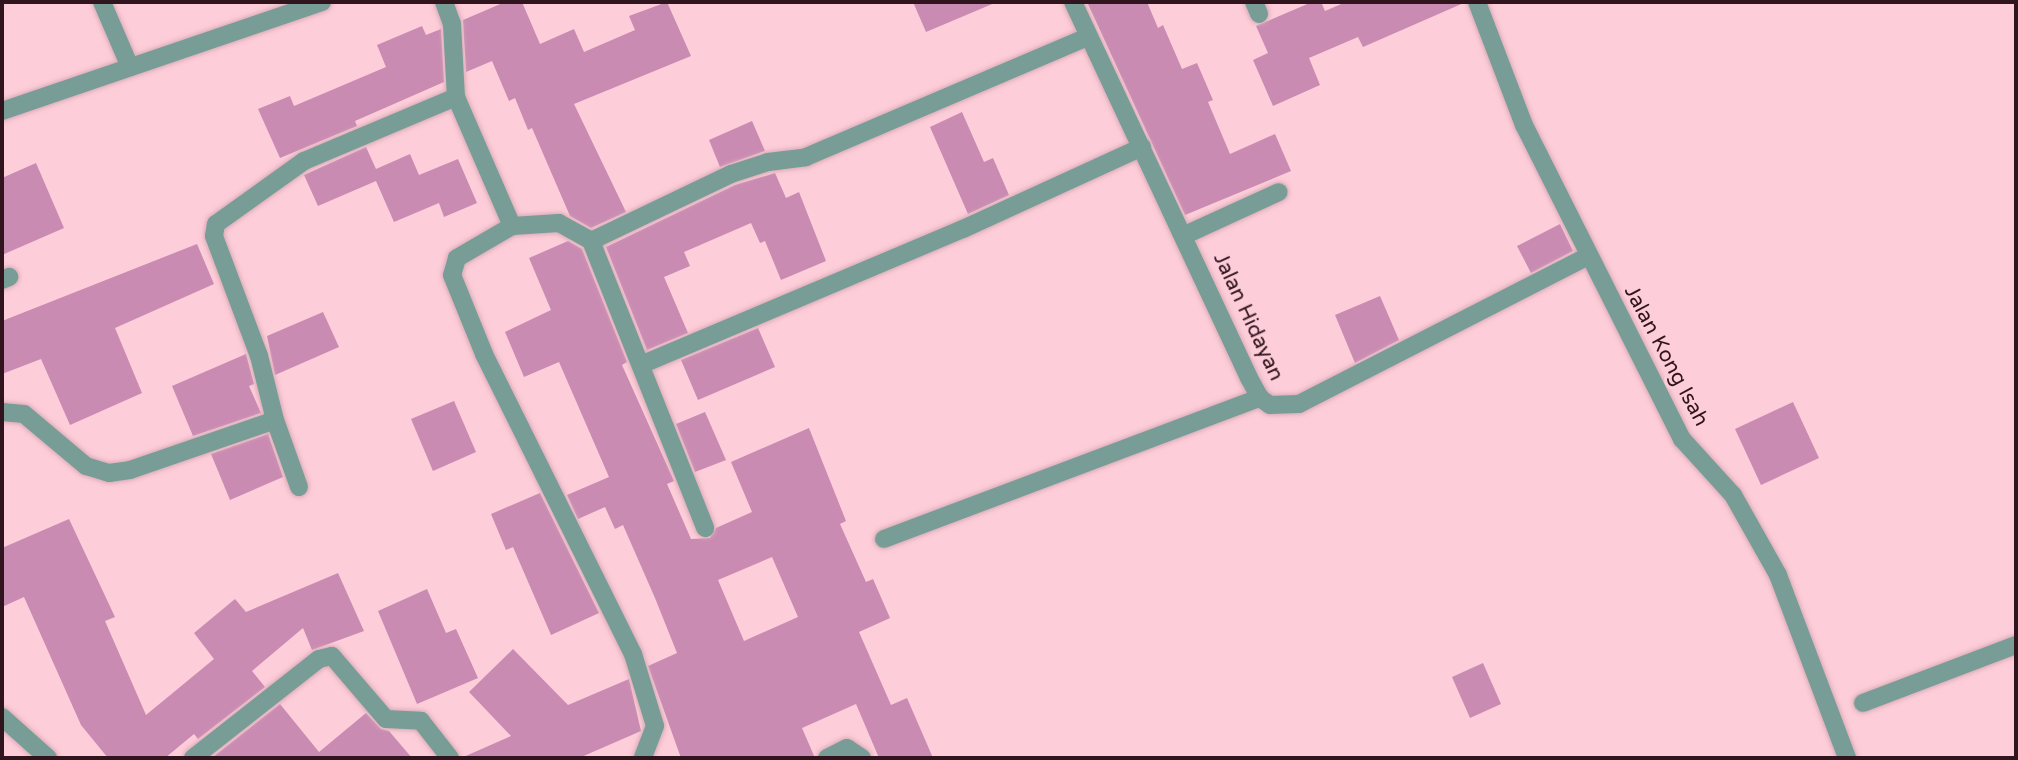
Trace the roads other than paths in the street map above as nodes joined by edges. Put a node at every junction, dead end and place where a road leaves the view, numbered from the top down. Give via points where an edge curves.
1 (102, 2) edge
2 (321, 2) edge
3 (444, 2) edge
4 (1073, 2) edge
5 (1477, 2) edge
6 (1088, 37) junction
7 (130, 66) junction
8 (456, 97) junction
9 (2, 111) edge
10 (1142, 147) junction
11 (1279, 192) dead end
12 (512, 226) junction
13 (1185, 235) junction
14 (591, 241) junction
15 (1588, 256) junction
16 (643, 364) junction
17 (1260, 398) junction
18 (2, 412) edge
19 (275, 419) junction
20 (299, 486) dead end
21 (705, 528) dead end
22 (884, 539) dead end
23 (2016, 645) edge
24 (1863, 703) dead end
25 (2, 718) edge
26 (48, 758) edge
27 (193, 758) edge
28 (450, 758) edge
29 (643, 758) edge
30 (827, 758) edge
31 (862, 758) edge
32 (1847, 758) edge

1 - 7 street
2 - 7 street
3 - 8 street via 452,24
4 - 6 street, Jalan Hidayan
5 - 15 street, Jalan Kong Isah via 1524,125
6 - 10 street, Jalan Hidayan
6 - 14 street via 806,158 768,162 720,179
7 - 9 street
8 - 12 street
8 - 19 street via 303,161 216,225 214,236 259,356
10 - 13 street, Jalan Hidayan
10 - 16 street via 963,229
11 - 13 street
12 - 14 street via 559,223
12 - 29 street via 457,258 452,275 484,354 630,645 655,726 643,748
13 - 17 street, Jalan Hidayan
14 - 16 street
15 - 17 street, Jalan Hidayan via 1299,404 1281,408
15 - 32 street, Jalan Kong Isah via 1682,439 1733,495 1761,540
16 - 21 street
17 - 22 street
18 - 19 street via 24,414 86,466 109,473 130,470
19 - 20 street
23 - 24 street
25 - 26 street
27 - 28 street via 309,667 332,656 386,719 421,720
30 - 31 street via 848,748

